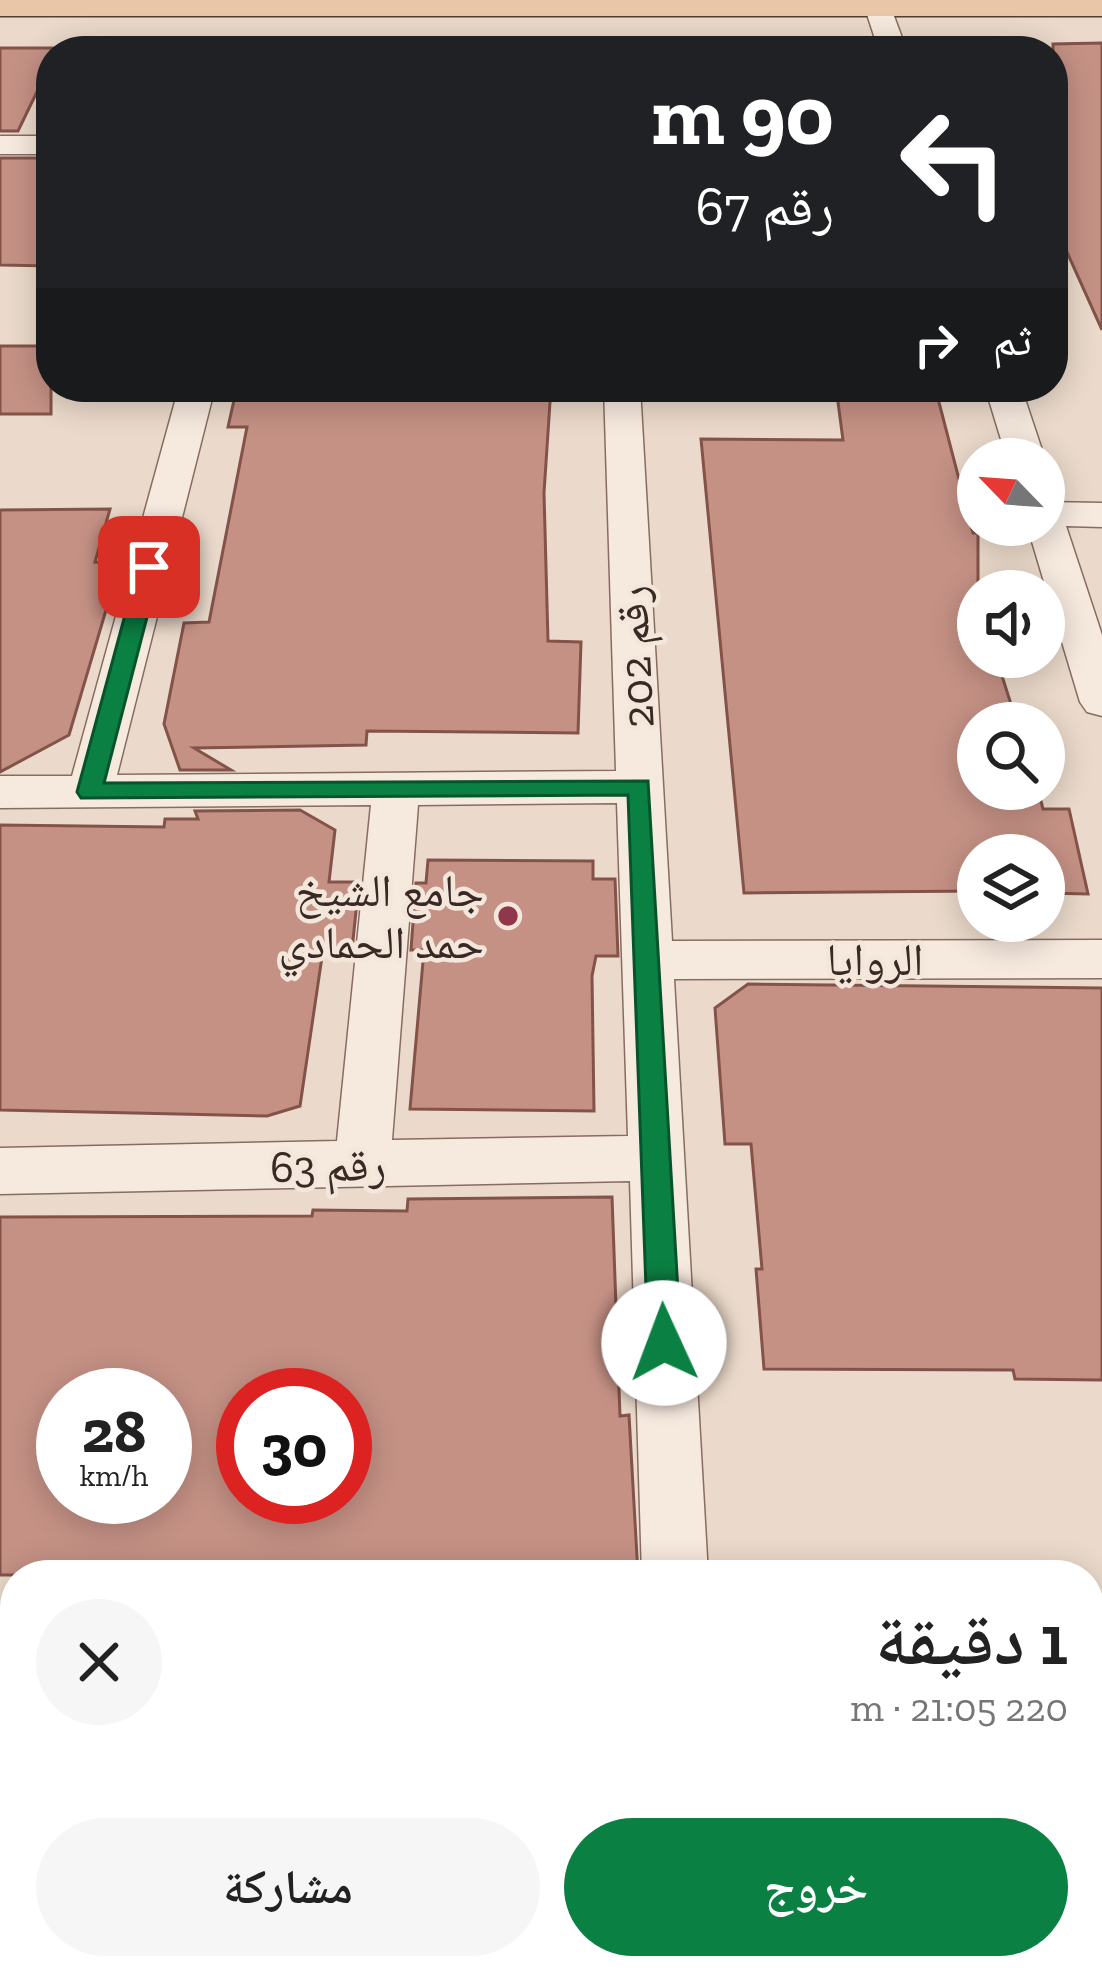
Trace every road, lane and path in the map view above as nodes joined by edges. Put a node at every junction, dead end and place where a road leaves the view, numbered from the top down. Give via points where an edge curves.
1 (0, 3) edge
2 (1102, 6) edge
3 (878, 8) junction
4 (888, 36) edge
5 (0, 145) edge
6 (36, 145) edge
7 (192, 402) edge
8 (623, 402) edge
9 (1008, 402) edge
10 (1019, 438) edge
11 (1102, 515) edge
12 (1065, 516) edge
13 (1053, 546) edge
14 (1102, 702) edge
15 (640, 787) junction
16 (396, 788) junction
17 (0, 792) edge
18 (90, 792) junction
19 (1102, 959) edge
20 (647, 960) junction
21 (656, 1158) junction
22 (362, 1164) junction
23 (0, 1171) edge
24 (674, 1560) edge

1 - 3 main road
2 - 3 main road
3 - 4 street
5 - 6 street
7 - 18 street
8 - 15 street, رقم 202
9 - 10 street
11 - 12 street
13 - 14 street
15 - 16 street
15 - 20 street, رقم 202
16 - 18 street
16 - 22 street
17 - 18 street
19 - 20 street, الروايا
20 - 21 street, رقم 202
21 - 22 street, رقم 63
21 - 24 street, رقم 202
22 - 23 street, رقم 63

